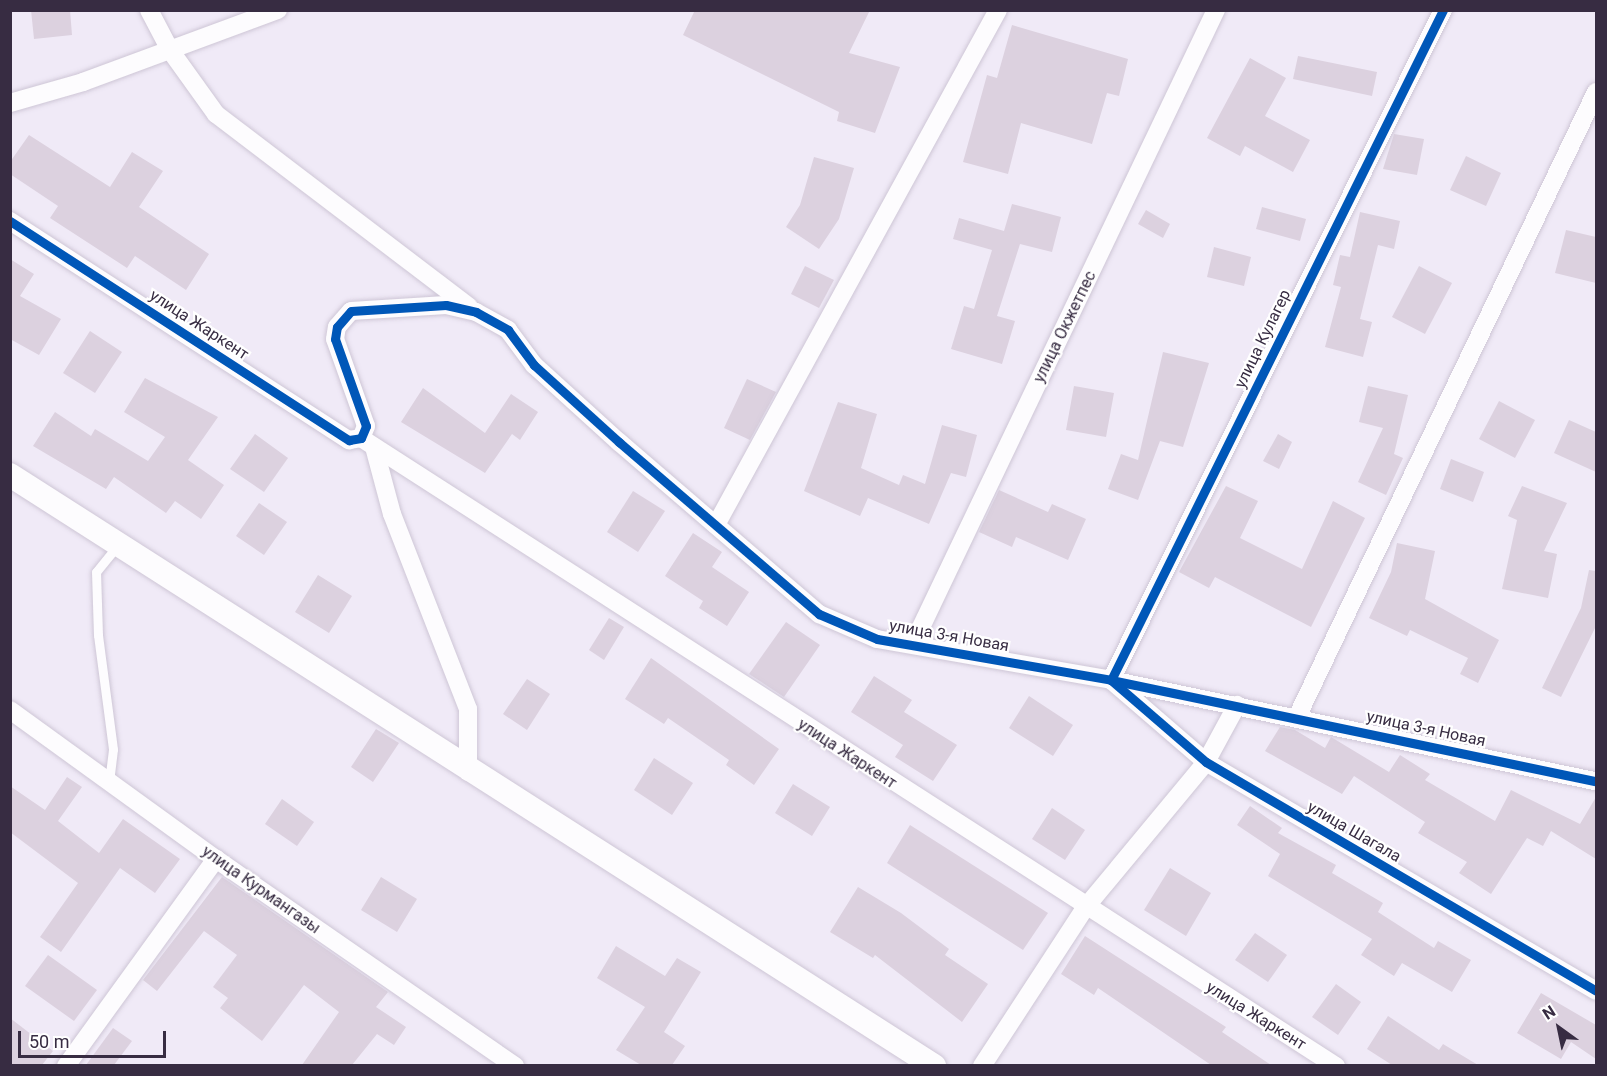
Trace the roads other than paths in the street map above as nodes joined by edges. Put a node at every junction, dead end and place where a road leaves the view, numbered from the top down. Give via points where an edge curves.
1 (148, 10) edge
2 (278, 10) edge
3 (998, 10) edge
4 (1216, 10) edge
5 (1443, 10) edge
6 (170, 50) junction
7 (1596, 92) edge
8 (10, 102) edge
9 (10, 221) edge
10 (476, 312) junction
11 (367, 437) junction
12 (10, 475) edge
13 (716, 525) junction
14 (118, 544) junction
15 (913, 644) junction
16 (1111, 680) junction
17 (1237, 705) junction
18 (10, 710) edge
19 (1297, 717) junction
20 (1206, 762) junction
21 (468, 772) junction
22 (1596, 781) edge
23 (109, 782) junction
24 (216, 859) junction
25 (1085, 908) junction
26 (1596, 991) edge
27 (66, 1065) edge
28 (515, 1065) edge
29 (934, 1065) edge
30 (982, 1065) edge
31 (1336, 1065) edge

1 - 6 street
2 - 6 street
3 - 13 street
4 - 15 street, улица Окжетпес
5 - 16 street, улица Кулагер
6 - 8 street
6 - 10 street via 216,114
7 - 19 street
9 - 11 street, улица Жаркент via 350,440
10 - 11 street, улица 3-я Новая via 446,305 351,311 337,327 335,339
10 - 13 street, улица 3-я Новая via 508,330 534,365
11 - 21 street via 392,514 468,709
11 - 25 street, улица Жаркент
12 - 14 street
13 - 15 street, улица 3-я Новая via 819,614 877,639
14 - 21 street
14 - 23 lane via 96,572 98,635 113,749
15 - 16 street, улица 3-я Новая
16 - 17 street, улица 3-я Новая
16 - 20 street, улица Шагала
17 - 19 street, улица 3-я Новая
17 - 20 street
18 - 23 street, улица Курмангазы
19 - 22 street, улица 3-я Новая
20 - 25 street
20 - 26 street, улица Шагала
21 - 29 street
23 - 24 street, улица Курмангазы
24 - 27 street
24 - 28 street, улица Курмангазы
25 - 30 street
25 - 31 street, улица Жаркент

